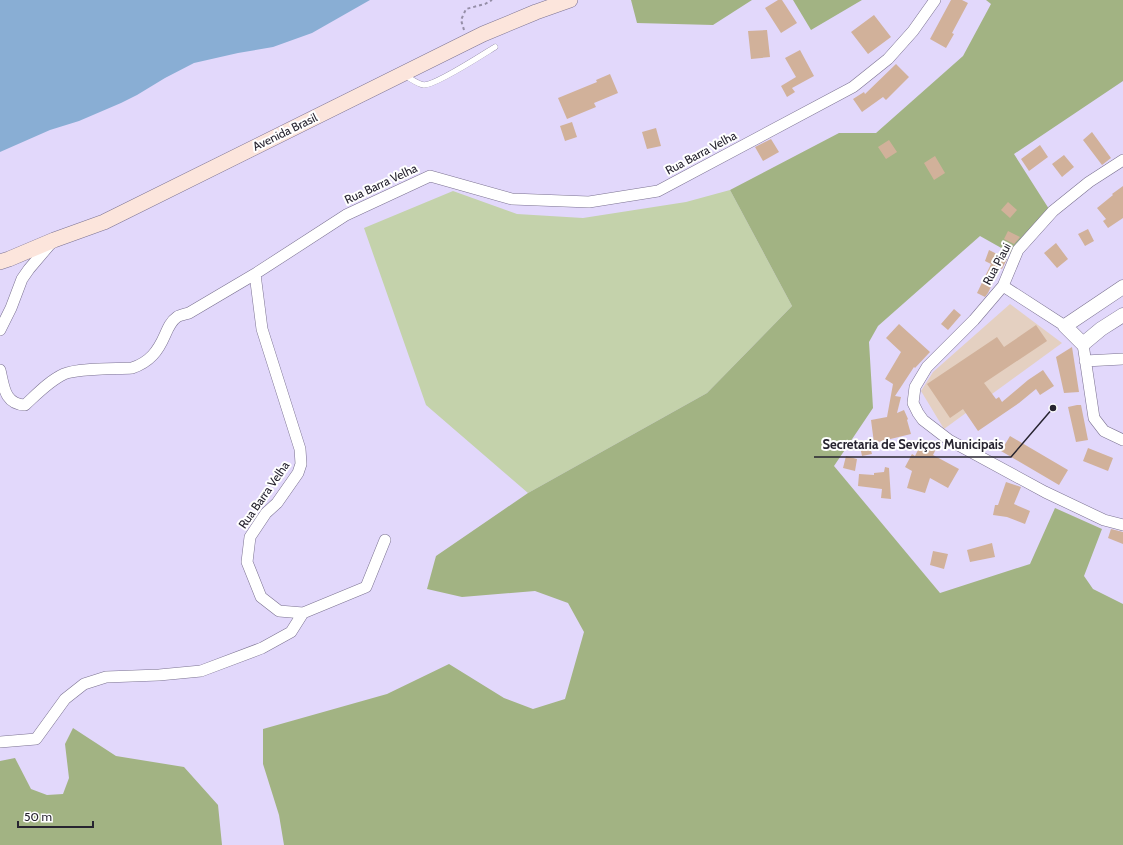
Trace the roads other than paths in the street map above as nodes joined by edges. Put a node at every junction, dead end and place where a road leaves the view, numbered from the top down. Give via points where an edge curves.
1 (570, 0) edge
2 (935, 0) edge
3 (495, 47) dead end
4 (402, 74) junction
5 (1123, 160) edge
6 (54, 240) junction
7 (0, 262) edge
8 (255, 274) junction
9 (1003, 286) junction
10 (1123, 287) edge
11 (1087, 311) junction
12 (1123, 315) edge
13 (1065, 326) junction
14 (1102, 329) junction
15 (0, 330) edge
16 (1083, 344) junction
17 (1123, 359) edge
18 (1085, 361) junction
19 (0, 370) edge
20 (1123, 440) edge
21 (1123, 525) edge
22 (385, 540) dead end
23 (303, 613) junction
24 (0, 742) edge

1 - 4 main road, Avenida Brasil via 483,34
2 - 8 street, Rua Barra Velha via 913,31 888,59 853,87 658,192 589,202 512,198 430,176 346,215
3 - 4 lane via 436,82 424,85
4 - 6 main road, Avenida Brasil via 104,222
5 - 9 street, Rua Piaui via 1052,211 1018,250
6 - 7 main road, Avenida Brasil
6 - 15 street via 28,269
8 - 19 street via 189,313 178,316 169,325 160,347 153,356 139,366 77,370 65,374 51,382 25,405 17,405 6,394
8 - 23 street, Rua Barra Velha via 262,329 300,449 302,464 277,503 266,513 250,537 247,562 261,597 278,611
9 - 13 street
9 - 21 street, Rua Piaui via 974,320 927,367 915,387 913,403 918,413 949,440 1045,492 1104,520
10 - 11 street
11 - 13 street
11 - 14 street
12 - 14 street
13 - 16 street
14 - 16 street
16 - 18 street
17 - 18 street
18 - 20 street via 1094,418 1104,431
22 - 23 street, Rua Barra Velha via 366,587
23 - 24 street via 290,632 262,648 201,671 106,676 84,684 65,699 36,739

